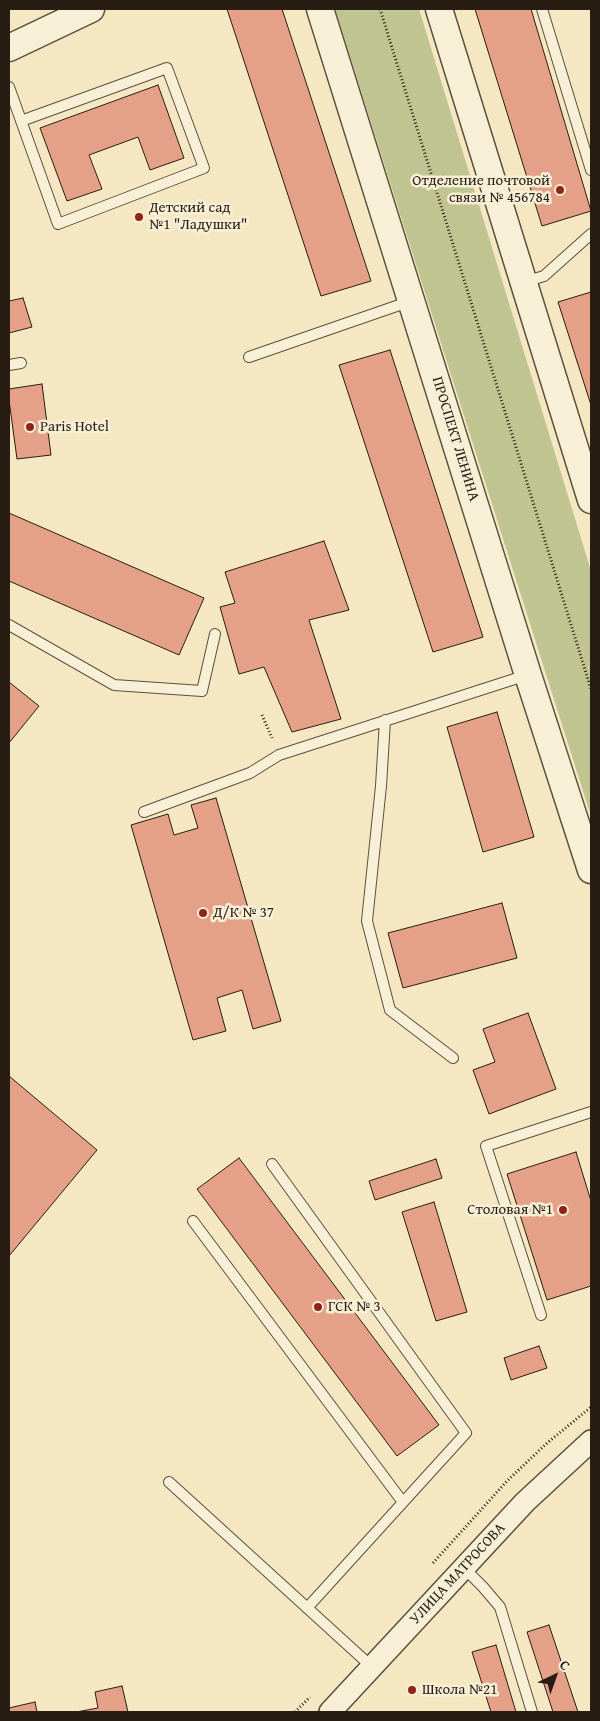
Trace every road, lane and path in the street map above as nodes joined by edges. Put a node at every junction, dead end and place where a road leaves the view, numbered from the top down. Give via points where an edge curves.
1 (320, 9) edge
2 (380, 9) edge
3 (439, 9) edge
4 (542, 9) edge
5 (81, 11) edge
6 (9, 48) edge
7 (9, 87) edge
8 (21, 121) junction
9 (591, 170) edge
10 (591, 234) edge
11 (523, 282) junction
12 (412, 300) junction
13 (249, 357) dead end
14 (21, 363) dead end
15 (9, 365) edge
16 (591, 500) edge
17 (9, 626) edge
18 (214, 634) dead end
19 (528, 675) junction
20 (591, 689) edge
21 (262, 715) dead end
22 (386, 720) junction
23 (279, 755) junction
24 (144, 812) dead end
25 (591, 870) edge
26 (453, 1058) dead end
27 (591, 1112) edge
28 (272, 1164) dead end
29 (193, 1221) dead end
30 (541, 1314) dead end
31 (591, 1441) edge
32 (169, 1482) dead end
33 (402, 1501) junction
34 (464, 1568) junction
35 (306, 1608) junction
36 (372, 1667) junction
37 (330, 1712) edge
38 (532, 1712) edge

1 - 12 street, ПРОСПЕКТ ЛЕНИНА
2 - 20 path
3 - 11 street
4 - 9 lane
5 - 6 street
7 - 8 lane
8 - 8 lane via 58,224 204,168 167,68
10 - 11 lane via 544,276
11 - 16 street
12 - 13 lane
12 - 19 street, ПРОСПЕКТ ЛЕНИНА
14 - 15 lane
17 - 18 lane via 114,685 202,691
19 - 22 lane
19 - 25 street, ПРОСПЕКТ ЛЕНИНА
21 - 23 path
22 - 23 lane
22 - 26 lane via 367,921 390,1010
23 - 24 lane via 250,773
27 - 30 lane via 486,1146
28 - 33 lane via 466,1432
29 - 33 lane
31 - 34 street, УЛИЦА МАТРОСОВА via 525,1502
32 - 35 lane
33 - 35 lane
34 - 36 street, УЛИЦА МАТРОСОВА
34 - 38 lane via 500,1607
35 - 36 lane
36 - 37 street, УЛИЦА МАТРОСОВА

